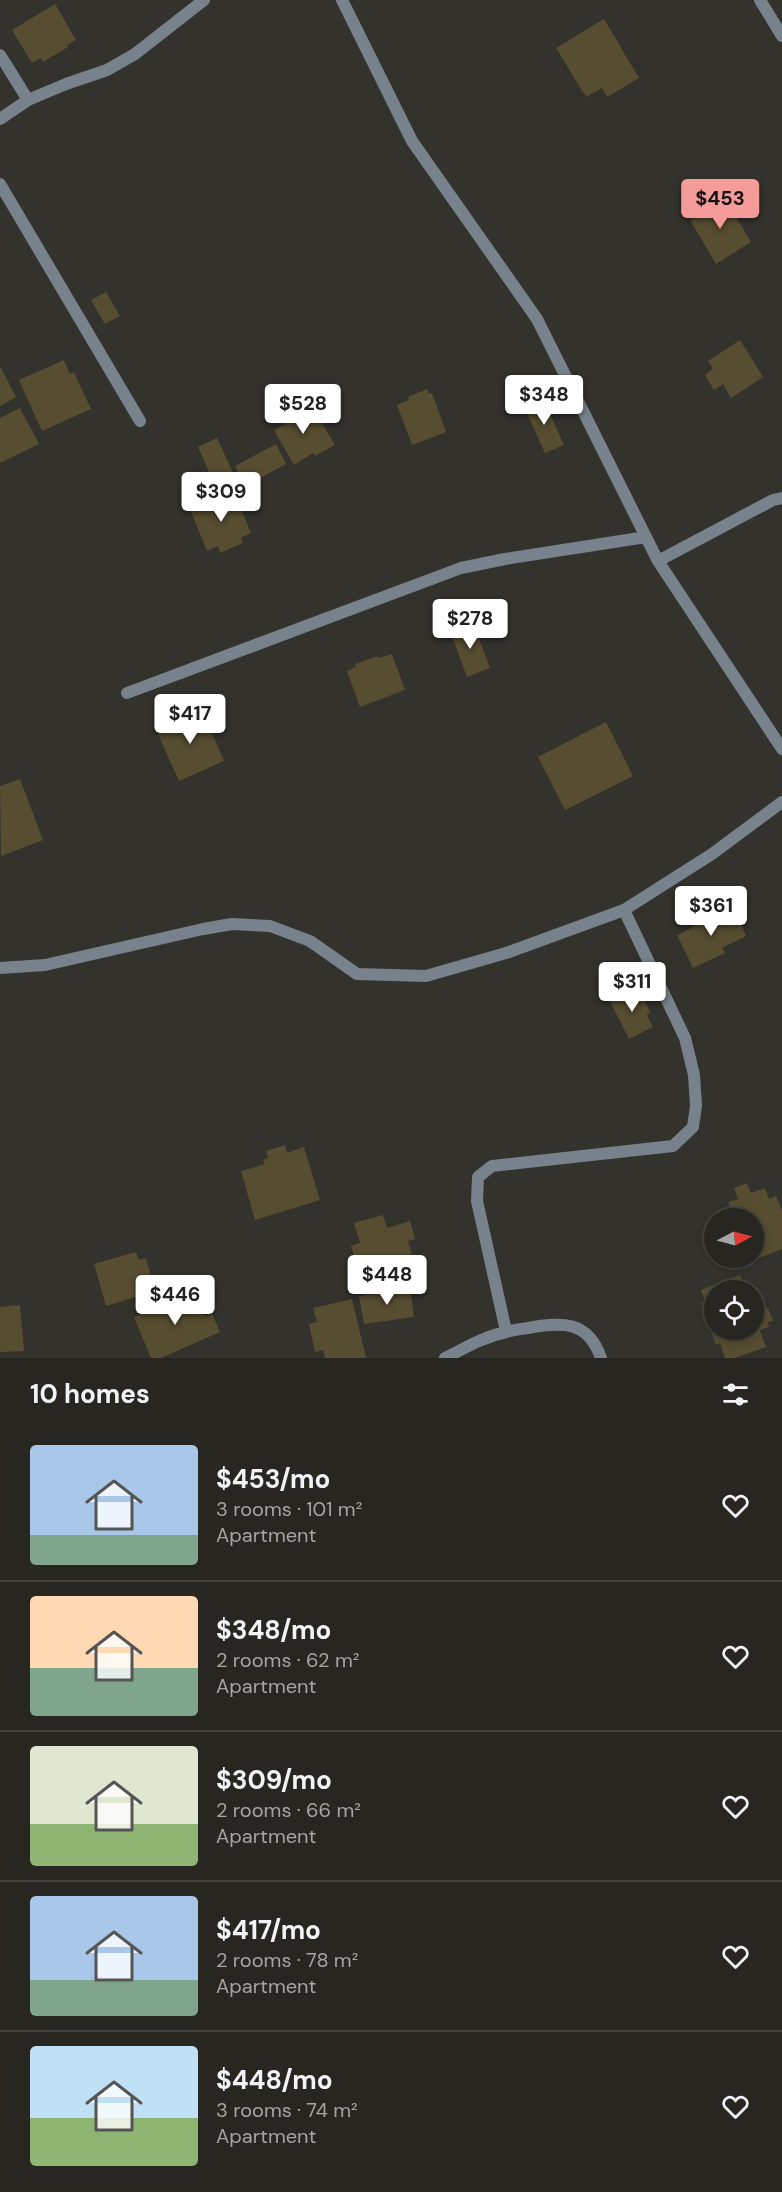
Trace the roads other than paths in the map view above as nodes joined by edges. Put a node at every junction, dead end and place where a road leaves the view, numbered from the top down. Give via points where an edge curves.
1 (204, 0) edge
2 (342, 0) edge
3 (760, 0) edge
4 (782, 36) edge
5 (0, 55) edge
6 (28, 100) junction
7 (0, 119) edge
8 (0, 184) edge
9 (140, 422) dead end
10 (782, 498) edge
11 (646, 537) junction
12 (658, 561) junction
13 (127, 693) dead end
14 (782, 749) edge
15 (782, 802) edge
16 (624, 910) junction
17 (0, 968) edge
18 (506, 1331) junction
19 (445, 1358) edge
20 (600, 1358) edge

1 - 6 street via 135,54 107,70
2 - 11 street via 412,141 537,319
3 - 4 street
5 - 6 street
6 - 7 street
8 - 9 street
10 - 12 street
11 - 12 street
11 - 13 street via 461,568
12 - 14 street
15 - 16 street via 712,854
16 - 17 street via 506,953 426,976 357,974 310,941 270,926 232,924 45,965
16 - 18 street via 685,1038 694,1075 693,1127 673,1146 492,1166 478,1177 477,1201
18 - 19 street
18 - 20 street via 556,1323 574,1327 596,1344

